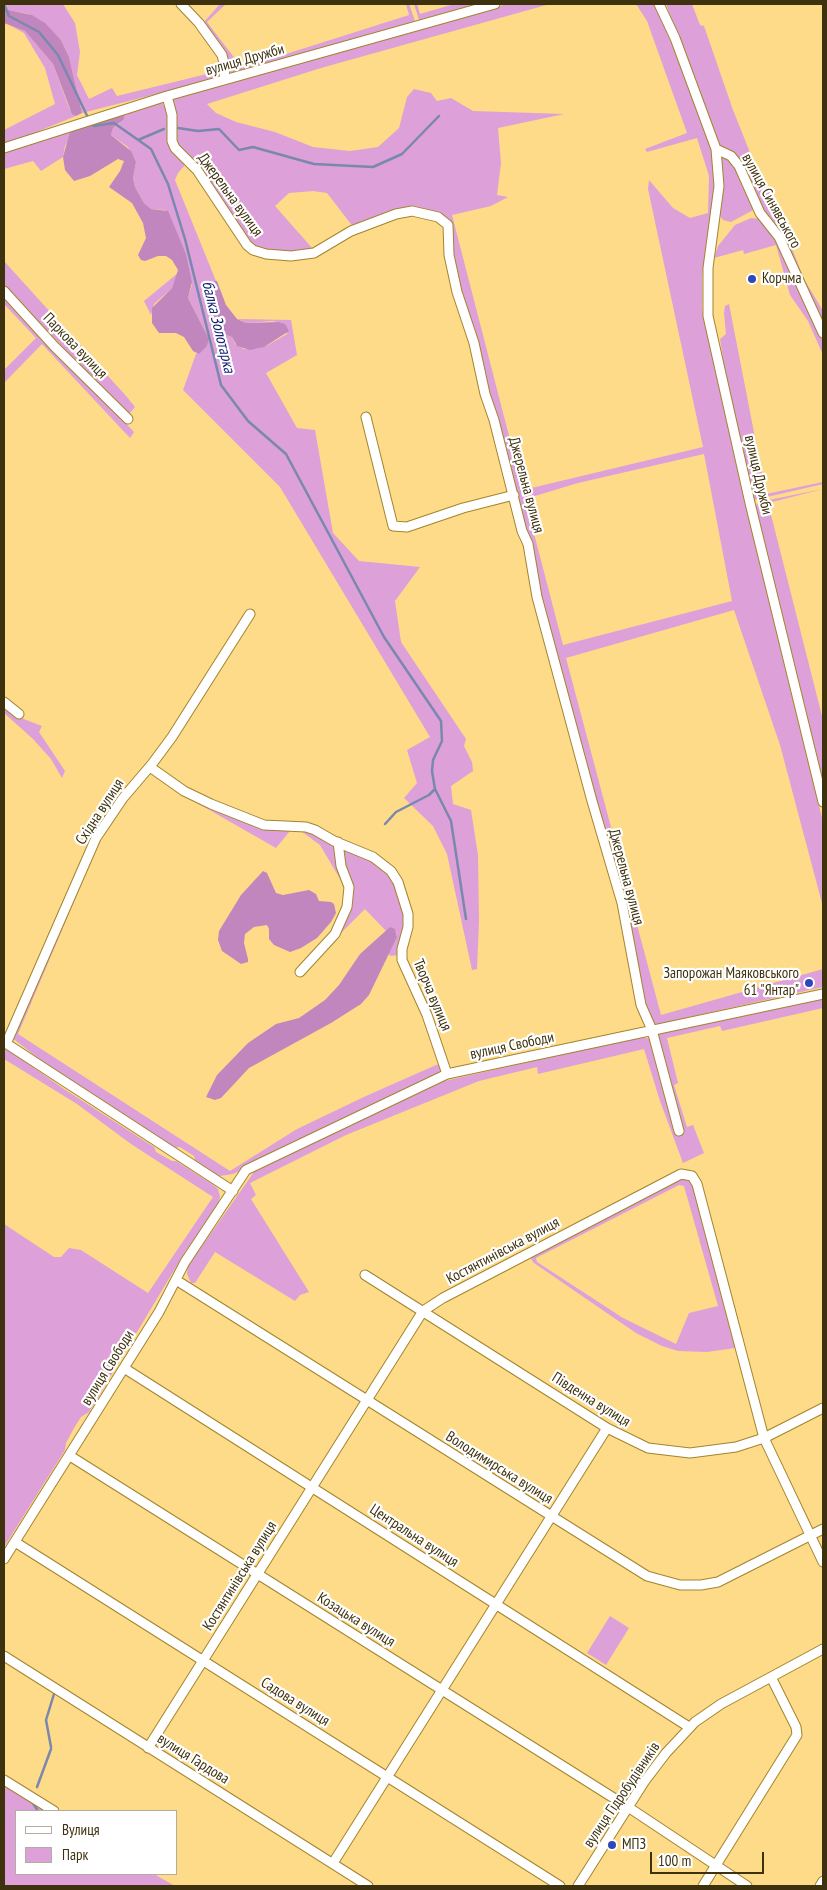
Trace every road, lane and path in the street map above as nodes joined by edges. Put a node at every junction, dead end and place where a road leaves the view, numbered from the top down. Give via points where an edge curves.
1 (181, 4) edge
2 (495, 4) edge
3 (659, 4) edge
4 (224, 80) junction
5 (167, 96) junction
6 (4, 148) edge
7 (716, 149) junction
8 (4, 291) edge
9 (823, 333) edge
10 (366, 417) dead end
11 (128, 419) dead end
12 (514, 495) junction
13 (250, 614) dead end
14 (4, 702) edge
15 (19, 714) dead end
16 (150, 767) junction
17 (823, 802) edge
18 (338, 842) junction
19 (300, 972) dead end
20 (823, 994) edge
21 (652, 1030) junction
22 (5, 1043) edge
23 (447, 1074) junction
24 (679, 1131) dead end
25 (233, 1191) junction
26 (365, 1275) dead end
27 (176, 1280) junction
28 (423, 1311) junction
29 (124, 1368) junction
30 (366, 1401) junction
31 (823, 1408) edge
32 (607, 1428) junction
33 (764, 1438) junction
34 (70, 1456) junction
35 (312, 1487) junction
36 (551, 1517) junction
37 (823, 1529) edge
38 (811, 1536) junction
39 (15, 1542) junction
40 (4, 1559) edge
41 (823, 1562) edge
42 (258, 1573) junction
43 (495, 1605) junction
44 (823, 1649) edge
45 (4, 1656) edge
46 (203, 1660) junction
47 (771, 1678) junction
48 (442, 1690) junction
49 (689, 1727) junction
50 (148, 1748) junction
51 (386, 1777) junction
52 (4, 1780) edge
53 (628, 1807) junction
54 (52, 1810) edge
55 (333, 1863) junction
56 (716, 1865) junction
57 (823, 1881) edge
58 (368, 1886) edge
59 (560, 1886) edge
60 (578, 1886) edge
61 (703, 1886) edge
62 (747, 1886) edge
63 (820, 1886) edge

1 - 4 street via 222,55
2 - 4 street, вулиця Дружби
3 - 7 street
4 - 5 street, вулиця Дружби
5 - 6 street, вулиця Дружби
5 - 12 street, Джерельна вулиця via 175,148 197,170 253,250 291,256 314,253 351,231 412,211 447,222 449,255 458,292
7 - 9 street, вулиця Синявського via 731,156 739,166 760,213 779,237
7 - 17 street, вулиця Дружби via 719,186 708,268 708,316
8 - 11 street, Паркова вулиця
10 - 12 street via 393,526 407,527
12 - 21 street, Джерельна вулиця via 528,544 537,597 622,903 641,1006
13 - 16 street, Східна вулиця
14 - 15 street
16 - 18 street, Творча вулиця via 184,791 257,823 306,827
16 - 22 street, Східна вулиця via 123,798 96,838
18 - 19 street via 341,866 349,887 347,907 335,934
18 - 23 street, Творча вулиця via 380,861 398,882 408,914 402,960 427,1015
20 - 21 street, вулиця Свободи
21 - 23 street, вулиця Свободи
21 - 24 street, Джерельна вулиця
22 - 25 street
23 - 25 street, вулиця Свободи via 246,1170
25 - 27 street, вулиця Свободи
26 - 28 street, Південна вулиця
27 - 29 street, вулиця Свободи
27 - 30 street, Володимирська вулиця
28 - 30 street, Костянтинівська вулиця
28 - 32 street, Південна вулиця
28 - 33 street, Костянтинівська вулиця via 678,1175 690,1175 697,1184
29 - 34 street, вулиця Свободи
29 - 35 street, Центральна вулиця
30 - 35 street, Костянтинівська вулиця
30 - 36 street, Володимирська вулиця
31 - 33 street, Південна вулиця
32 - 33 street, Південна вулиця via 642,1446 675,1452 724,1450
32 - 36 street
33 - 38 street, Костянтинівська вулиця
34 - 39 street, вулиця Свободи
34 - 42 street, Козацька вулиця
35 - 42 street, Костянтинівська вулиця
35 - 43 street, Центральна вулиця
36 - 38 street, Володимирська вулиця via 638,1572 680,1585 701,1585 727,1579
36 - 43 street
37 - 38 street, Володимирська вулиця
38 - 41 street, Костянтинівська вулиця
39 - 40 street, вулиця Свободи
39 - 46 street, Садова вулиця
42 - 46 street, Костянтинівська вулиця
42 - 48 street, Козацька вулиця
43 - 48 street
43 - 49 street, Центральна вулиця
44 - 47 street, вулиця Гідробудівників
45 - 50 street, вулиця Гардова
46 - 50 street, Костянтинівська вулиця
46 - 51 street, Садова вулиця
47 - 49 street, вулиця Гідробудівників via 705,1714
47 - 56 street via 797,1734
48 - 51 street
48 - 53 street, Козацька вулиця
49 - 53 street, вулиця Гідробудівників via 658,1763
50 - 55 street, вулиця Гардова
51 - 55 street
51 - 59 street, Садова вулиця
52 - 54 street
53 - 56 street, Козацька вулиця
53 - 60 street, вулиця Гідробудівників
55 - 58 street, вулиця Гардова
56 - 61 street
56 - 62 street, Козацька вулиця
57 - 63 street

